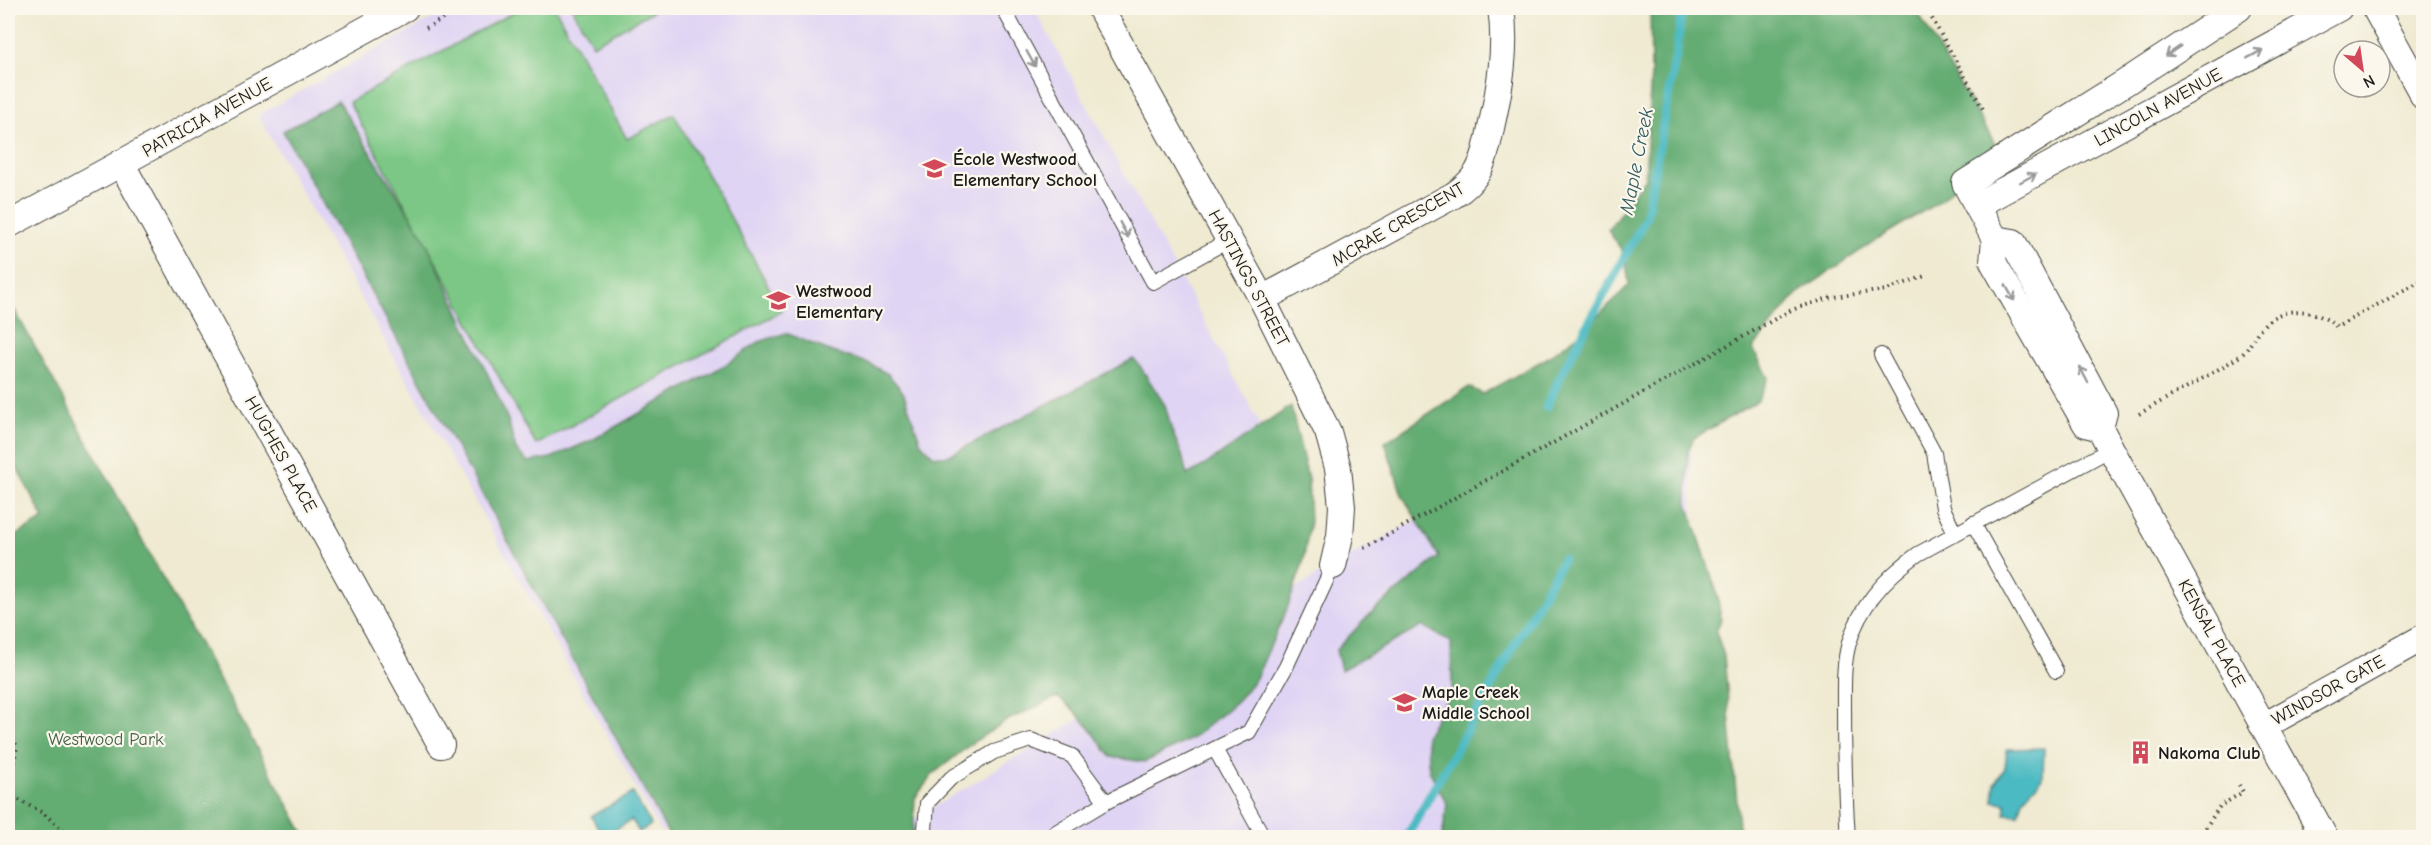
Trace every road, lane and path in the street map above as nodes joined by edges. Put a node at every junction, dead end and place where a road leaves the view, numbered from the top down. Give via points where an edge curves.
1 (405, 8) edge
2 (1003, 8) edge
3 (1101, 8) edge
4 (1501, 8) edge
5 (1926, 8) edge
6 (2240, 8) edge
7 (2339, 8) edge
8 (2375, 8) edge
9 (2424, 97) edge
10 (1983, 109) dead end
11 (121, 163) junction
12 (1965, 183) joint
13 (1977, 206) junction
14 (8, 225) edge
15 (1229, 240) junction
16 (1925, 276) dead end
17 (2424, 279) edge
18 (1262, 299) junction
19 (1881, 355) dead end
20 (2139, 414) dead end
21 (2105, 439) junction
22 (1973, 523) junction
23 (1955, 533) junction
24 (1333, 566) junction
25 (2424, 637) edge
26 (2056, 671) dead end
27 (8, 726) edge
28 (2264, 726) junction
29 (441, 745) dead end
30 (1215, 749) junction
31 (2239, 784) dead end
32 (8, 792) edge
33 (1106, 802) junction
34 (72, 837) edge
35 (929, 837) edge
36 (1046, 837) edge
37 (1264, 837) edge
38 (1848, 837) edge
39 (2199, 837) edge
40 (2325, 837) edge

1 - 11 street, PATRICIA AVENUE
2 -> 15 lane via 1153,282
3 - 15 street, HASTINGS STREET
4 - 18 street, MCRAE CRESCENT via 1503,57 1498,95 1481,166 1469,184
5 - 10 path
6 -> 12 street, LINCOLN AVENUE
13 -> 7 street, LINCOLN AVENUE
8 - 9 street
11 - 14 street, PATRICIA AVENUE
11 - 29 street, HUGHES PLACE
12 - 13 street, KENSAL PLACE
13 - 21 street, KENSAL PLACE via 1995,239 2013,243 2104,413
15 - 18 street, HASTINGS STREET
16 - 24 path via 1887,290 1832,297 1791,310
17 - 20 path via 2337,327 2307,311 2277,315 2261,327 2244,353
18 - 24 street, HASTINGS STREET via 1328,432 1338,468 1342,507
19 - 23 lane via 1934,453 1943,508
21 - 22 lane
21 - 28 street, KENSAL PLACE
22 - 23 lane
22 - 26 lane
23 - 38 lane via 1890,576 1862,613 1849,644 1844,730
24 - 30 lane via 1286,667 1249,732
25 - 28 street, WINDSOR GATE
27 - 32 path via 16,747
28 - 40 street, KENSAL PLACE
30 - 33 lane
30 - 37 lane
31 - 39 path via 2243,792 2220,807
32 - 34 path
33 - 35 lane via 1072,756 1031,740 994,752 951,778 927,803 925,830
33 - 36 lane

